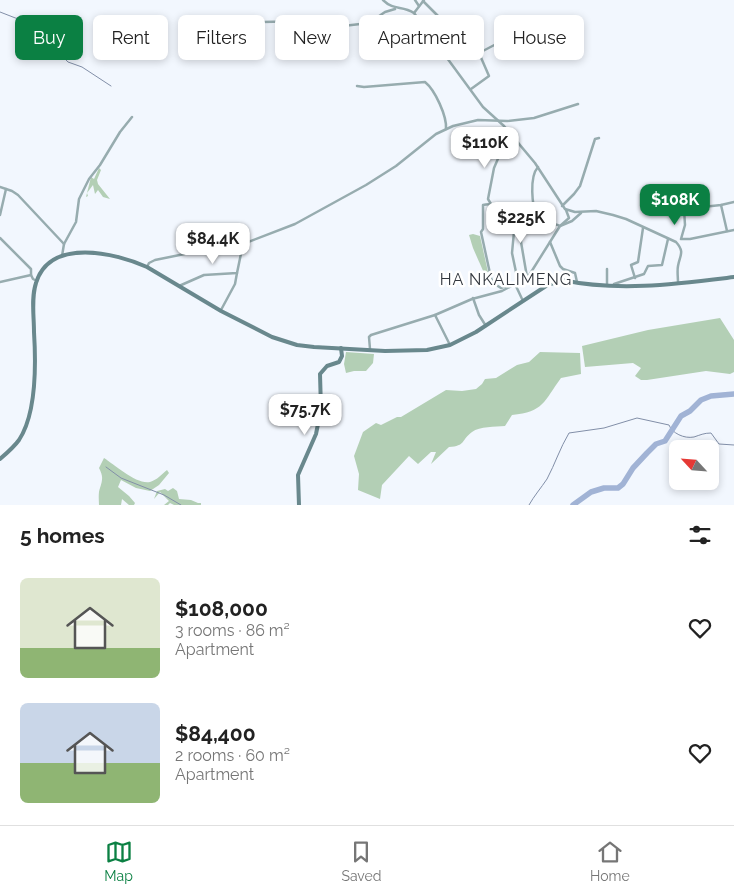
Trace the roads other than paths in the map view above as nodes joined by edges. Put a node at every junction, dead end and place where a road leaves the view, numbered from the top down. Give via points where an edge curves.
1 (383, 0) edge
2 (415, 0) edge
3 (423, 1) edge
4 (419, 6) junction
5 (397, 8) junction
6 (414, 13) junction
7 (437, 15) edge
8 (265, 22) edge
9 (494, 46) edge
10 (357, 86) dead end
11 (471, 89) junction
12 (578, 104) dead end
13 (132, 117) dead end
14 (499, 121) junction
15 (446, 129) junction
16 (511, 135) junction
17 (599, 138) dead end
18 (538, 167) junction
19 (0, 187) edge
20 (6, 189) junction
21 (734, 202) edge
22 (491, 204) junction
23 (721, 205) junction
24 (562, 206) junction
25 (565, 209) junction
26 (518, 211) junction
27 (581, 213) junction
28 (0, 215) edge
29 (537, 218) junction
30 (560, 226) junction
31 (644, 228) junction
32 (734, 230) edge
33 (727, 231) junction
34 (0, 238) edge
35 (668, 238) junction
36 (550, 241) junction
37 (64, 244) junction
38 (243, 244) junction
39 (62, 257) junction
40 (147, 267) junction
41 (607, 269) dead end
42 (237, 273) junction
43 (31, 275) junction
44 (527, 277) junction
45 (734, 277) edge
46 (635, 278) junction
47 (521, 280) junction
48 (37, 281) junction
49 (0, 282) edge
50 (577, 283) junction
51 (678, 283) junction
52 (514, 284) junction
53 (179, 286) junction
54 (607, 286) junction
55 (473, 298) junction
56 (522, 301) junction
57 (220, 311) junction
58 (435, 315) junction
59 (486, 326) junction
60 (450, 345) junction
61 (341, 348) junction
62 (370, 350) junction
63 (0, 459) edge
64 (299, 505) edge

1 - 5 street
2 - 4 street
3 - 4 street
3 - 7 street
4 - 6 street
5 - 6 street via 407,8
5 - 8 street via 370,23 343,26 331,22
6 - 11 street
9 - 11 street via 479,54 489,76
10 - 15 street via 425,82 437,98
11 - 14 street via 487,112
12 - 14 street via 534,118
13 - 37 street via 89,179 79,199 76,222
14 - 15 street via 478,120
14 - 16 street
15 - 38 street via 355,192 295,224
16 - 18 street
16 - 22 street via 494,168 488,199
17 - 24 street via 595,139 580,186
18 - 24 street
18 - 29 street via 532,186
19 - 20 street
20 - 28 street
20 - 37 street via 18,195
21 - 23 street
22 - 26 street
22 - 52 street via 483,205 481,232 491,278 501,288
23 - 33 street
23 - 33 street via 684,209 681,239
24 - 25 street
25 - 27 street
25 - 30 street via 569,218
26 - 29 street
26 - 44 street
26 - 47 street via 512,253
27 - 30 street
27 - 31 street via 613,215
29 - 30 street
30 - 36 street
31 - 35 street
31 - 46 street via 638,262 631,265
32 - 33 street
34 - 43 street via 31,269
35 - 46 street via 662,265 648,266 644,274
35 - 51 street via 676,242 682,254
36 - 44 street
36 - 50 street via 560,266 575,273
37 - 39 street
38 - 40 street via 155,260
38 - 42 street
39 - 40 main road via 80,252 107,254
39 - 48 main road via 45,268
40 - 53 main road
41 - 54 street
42 - 53 street via 204,275
42 - 57 street via 235,284
43 - 48 street
43 - 49 street
44 - 47 street
45 - 51 main road
46 - 54 street
47 - 52 street
48 - 63 main road via 32,402 19,439
50 - 54 main road
50 - 56 main road via 555,282
51 - 54 main road via 645,287
52 - 55 street via 502,291
52 - 56 street
53 - 57 main road
55 - 58 street
55 - 59 street
56 - 59 main road
57 - 61 main road via 283,341
58 - 60 street
58 - 62 street via 371,335
59 - 60 main road
60 - 62 main road via 427,350
61 - 62 main road
61 - 64 main road via 340,362 327,366 320,374 321,409 316,434 298,475

